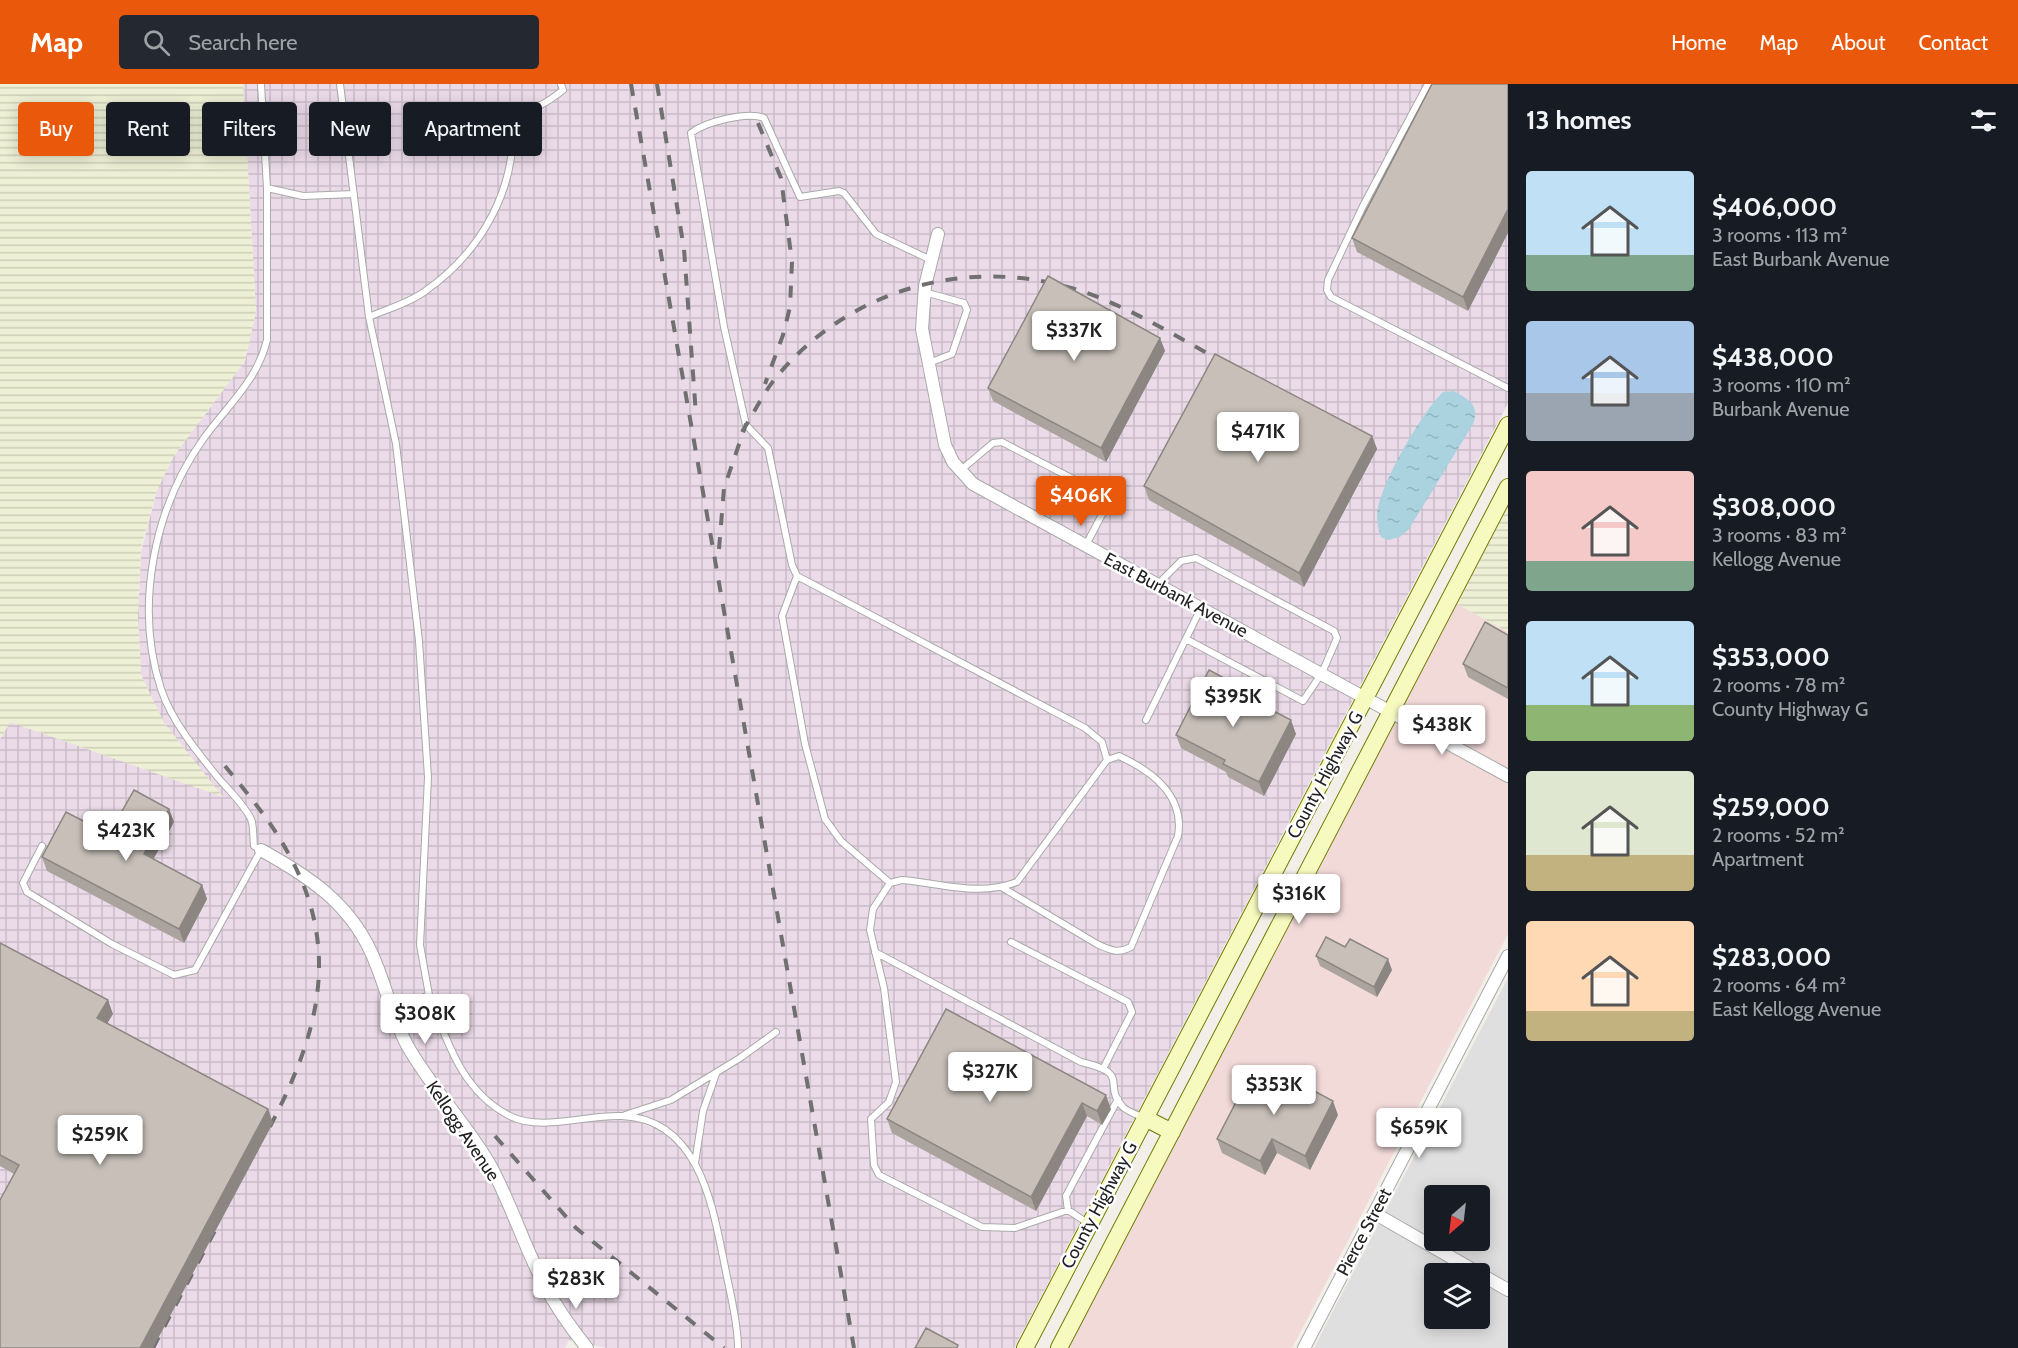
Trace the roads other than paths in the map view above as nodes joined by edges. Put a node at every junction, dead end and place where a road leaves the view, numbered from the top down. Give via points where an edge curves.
1 (261, 84) edge
2 (340, 84) edge
3 (561, 84) edge
4 (1428, 84) edge
5 (267, 188) junction
6 (354, 194) junction
7 (938, 234) dead end
8 (931, 260) junction
9 (924, 292) junction
10 (369, 317) junction
11 (928, 363) junction
12 (1508, 388) edge
13 (1508, 425) edge
14 (960, 471) junction
15 (1508, 487) edge
16 (1085, 546) junction
17 (797, 576) junction
18 (1157, 585) junction
19 (1201, 608) junction
20 (1186, 639) junction
21 (1322, 673) junction
22 (1366, 697) junction
23 (1391, 711) junction
24 (1146, 720) dead end
25 (1107, 760) junction
26 (1508, 776) edge
27 (42, 846) dead end
28 (261, 850) junction
29 (890, 884) junction
30 (1003, 888) junction
31 (1011, 942) dead end
32 (875, 952) junction
33 (1508, 956) edge
34 (429, 995) junction
35 (394, 1011) junction
36 (776, 1032) dead end
37 (1104, 1067) junction
38 (717, 1073) junction
39 (1118, 1099) junction
40 (624, 1116) junction
41 (1145, 1118) junction
42 (1172, 1132) junction
43 (695, 1163) junction
44 (1068, 1210) junction
45 (1374, 1213) junction
46 (1090, 1224) junction
47 (1508, 1290) edge
48 (587, 1348) edge
49 (738, 1348) edge
50 (1024, 1348) edge
51 (1059, 1348) edge
52 (1304, 1348) edge

1 - 5 lane
2 - 6 lane
3 - 10 lane via 563,90 549,102 512,114 514,133 508,182 476,243 423,293
4 - 12 lane via 1363,206 1328,280 1327,290 1331,297
5 - 6 lane via 303,195
5 - 28 lane via 268,315 262,361 190,458 177,483 158,540 150,600 153,657 161,690 182,730 252,821 254,846
6 - 10 lane
7 - 8 street, East Burbank Avenue
8 - 9 street, East Burbank Avenue
8 - 17 lane via 876,234 844,193 800,197 764,118 754,114 699,127 691,133 724,327 746,425 768,448
9 - 11 street, East Burbank Avenue via 922,329
9 - 11 lane via 964,303 968,310 952,354
10 - 34 lane via 396,444 426,720 428,777 420,945
11 - 14 street, East Burbank Avenue via 940,429
13 - 22 main road, County Highway G
14 - 16 street, East Burbank Avenue via 987,493
14 - 16 lane via 993,443 1002,442 1102,494 1108,503
15 - 23 main road, County Highway G
16 - 18 street, East Burbank Avenue
17 - 25 lane via 1084,728 1102,742
17 - 29 lane via 782,615 805,744 825,819 841,841
18 - 19 street, East Burbank Avenue
18 - 21 lane via 1181,561 1203,560 1334,631 1337,642
19 - 20 lane
19 - 21 street, East Burbank Avenue
20 - 21 lane via 1303,701
20 - 24 lane
21 - 22 street, East Burbank Avenue
22 - 23 street, East Burbank Avenue
22 - 41 main road, County Highway G
23 - 26 street, East Burbank Avenue
23 - 42 main road, County Highway G
25 - 30 lane via 1027,872
25 - 30 lane via 1119,756 1167,787 1180,823 1131,947 1113,951 1097,944
27 - 28 lane via 23,884 27,892 112,944 174,975 195,970
28 - 35 street, Kellogg Avenue via 315,882 341,905 372,953
29 - 30 lane via 902,880 978,891
29 - 32 lane via 873,909 870,930
31 - 37 lane via 1128,1002 1132,1012
32 - 37 lane via 1081,1062
32 - 44 lane via 884,988 896,1082 889,1102 871,1119 874,1165 879,1174 982,1227 1015,1227
33 - 45 street, Pierce Street
34 - 35 lane
34 - 40 lane via 464,1074 479,1094 512,1118 530,1121
35 - 48 street, Kellogg Avenue via 422,1070 497,1178 544,1286
36 - 38 lane
37 - 39 lane via 1114,1080
38 - 40 lane via 671,1100
38 - 43 lane via 703,1110
39 - 41 lane via 1124,1108
39 - 44 lane via 1066,1196
40 - 43 lane via 646,1119 666,1131
41 - 42 main road
41 - 46 main road, County Highway G
42 - 51 main road, County Highway G
43 - 49 lane via 712,1200
44 - 46 lane
45 - 47 street
45 - 52 street, Pierce Street
46 - 50 main road, County Highway G

